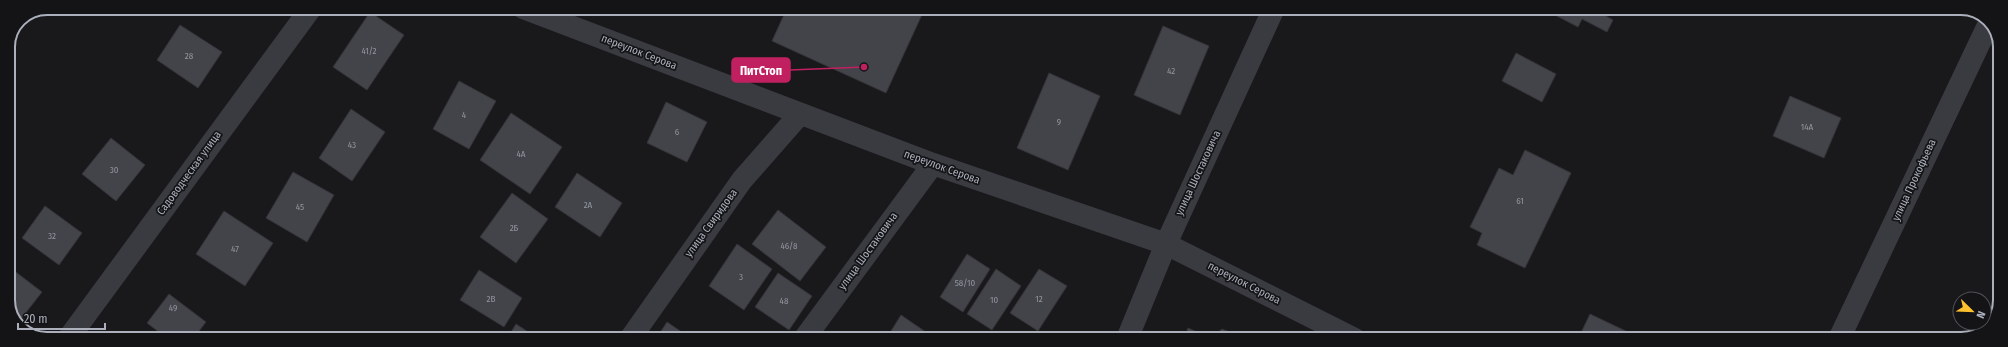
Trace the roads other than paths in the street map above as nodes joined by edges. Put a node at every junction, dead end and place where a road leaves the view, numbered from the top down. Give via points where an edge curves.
1 (306, 15) edge
2 (541, 15) edge
3 (1271, 15) edge
4 (1987, 28) edge
5 (800, 114) junction
6 (932, 164) junction
7 (1166, 244) junction
8 (73, 332) edge
9 (635, 332) edge
10 (809, 332) edge
11 (1130, 332) edge
12 (1341, 332) edge
13 (1842, 332) edge

1 - 8 street, Садоводческая улица
2 - 5 street, переулок Серова
3 - 7 street, улица Шостаковича
4 - 13 street, улица Прокофьева
5 - 6 street, переулок Серова
5 - 9 street, улица Свиридова via 742,180
6 - 7 street, переулок Серова
6 - 10 street, улица Шостаковича
7 - 11 street, улица Шостаковича
7 - 12 street, переулок Серова

